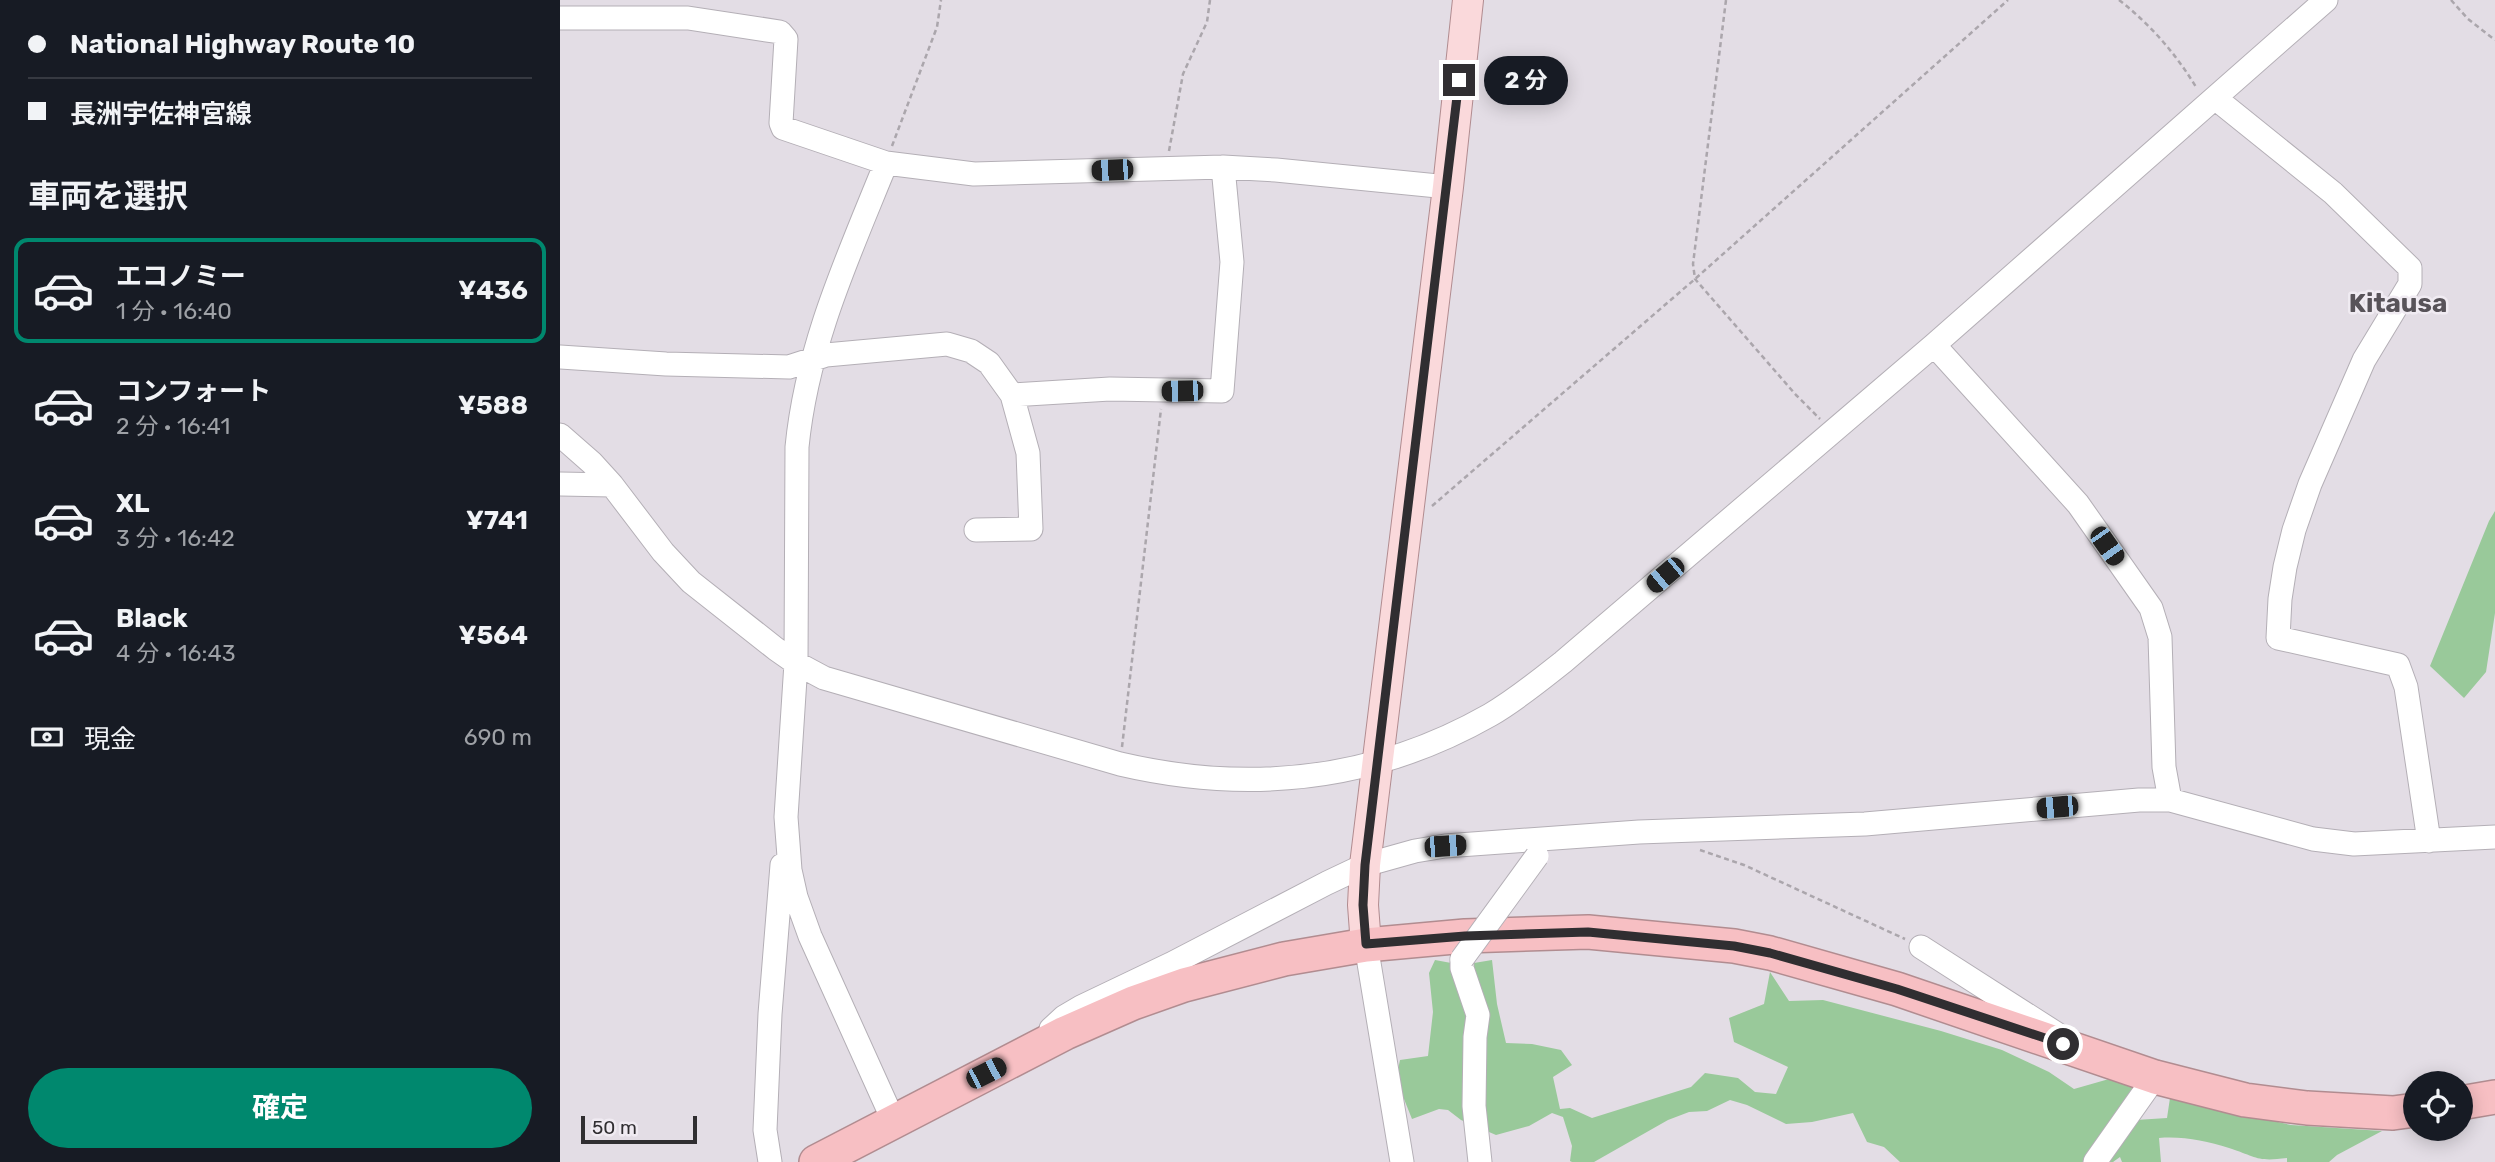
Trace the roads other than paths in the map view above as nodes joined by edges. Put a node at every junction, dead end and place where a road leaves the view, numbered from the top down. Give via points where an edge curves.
1 (1468, 0) edge
2 (2326, 0) edge
3 (688, 9) edge
4 (560, 18) edge
5 (2211, 102) junction
6 (886, 163) junction
7 (1223, 167) junction
8 (1448, 187) junction
9 (1934, 345) junction
10 (560, 357) edge
11 (813, 359) junction
12 (1012, 395) junction
13 (560, 435) edge
14 (560, 484) edge
15 (612, 485) junction
16 (976, 530) dead end
17 (796, 663) junction
18 (1379, 763) junction
19 (2169, 800) junction
20 (786, 817) junction
21 (2495, 837) edge
22 (2429, 841) junction
23 (1544, 847) junction
24 (1365, 865) junction
25 (1366, 944) junction
26 (1921, 947) road end
27 (1033, 1049) junction
28 (2086, 1052) junction
29 (2155, 1076) junction
30 (2495, 1097) edge
31 (2473, 1101) edge
32 (2403, 1112) edge
33 (894, 1122) junction
34 (771, 1162) edge
35 (816, 1162) edge
36 (1402, 1162) edge
37 (1480, 1162) edge
38 (2095, 1162) edge

1 - 8 main road
2 - 5 street
3 - 4 street
3 - 6 street via 783,34 783,128
5 - 9 street
5 - 22 street via 2333,193 2410,268 2410,284 2364,360 2310,484 2285,567 2278,638 2398,665 2406,687
6 - 7 street via 974,174
6 - 11 street via 824,316
7 - 8 street
7 - 12 street via 1232,262 1222,391 1110,389
8 - 18 main road
9 - 18 street via 1525,692 1448,736
9 - 19 street via 2078,504 2151,608 2160,637
10 - 11 street via 789,367
11 - 12 street via 947,344 971,351 989,363
11 - 17 street via 797,447
12 - 16 street via 1028,453 1031,529
13 - 15 street
14 - 15 street
15 - 17 street via 691,582
17 - 18 street via 851,687 1170,775 1228,780 1338,773
17 - 20 street
18 - 24 main road
19 - 22 street via 2313,839 2354,844
19 - 23 street via 1865,824 1676,830
20 - 33 street via 790,870 802,916
20 - 34 street via 769,1027 765,1130
21 - 22 street
23 - 24 street via 1445,846
23 - 37 street, bridge via 1462,959 1478,1015 1474,1106
24 - 25 main road
24 - 27 street via 1081,1007 1064,1017
25 - 27 highway via 1284,959 1173,989
25 - 28 highway via 1588,932 1734,946 1897,989
25 - 36 street
26 - 28 street
27 - 33 highway
28 - 29 highway
29 - 32 highway via 2245,1100
29 - 38 street
30 - 31 highway
33 - 35 highway

